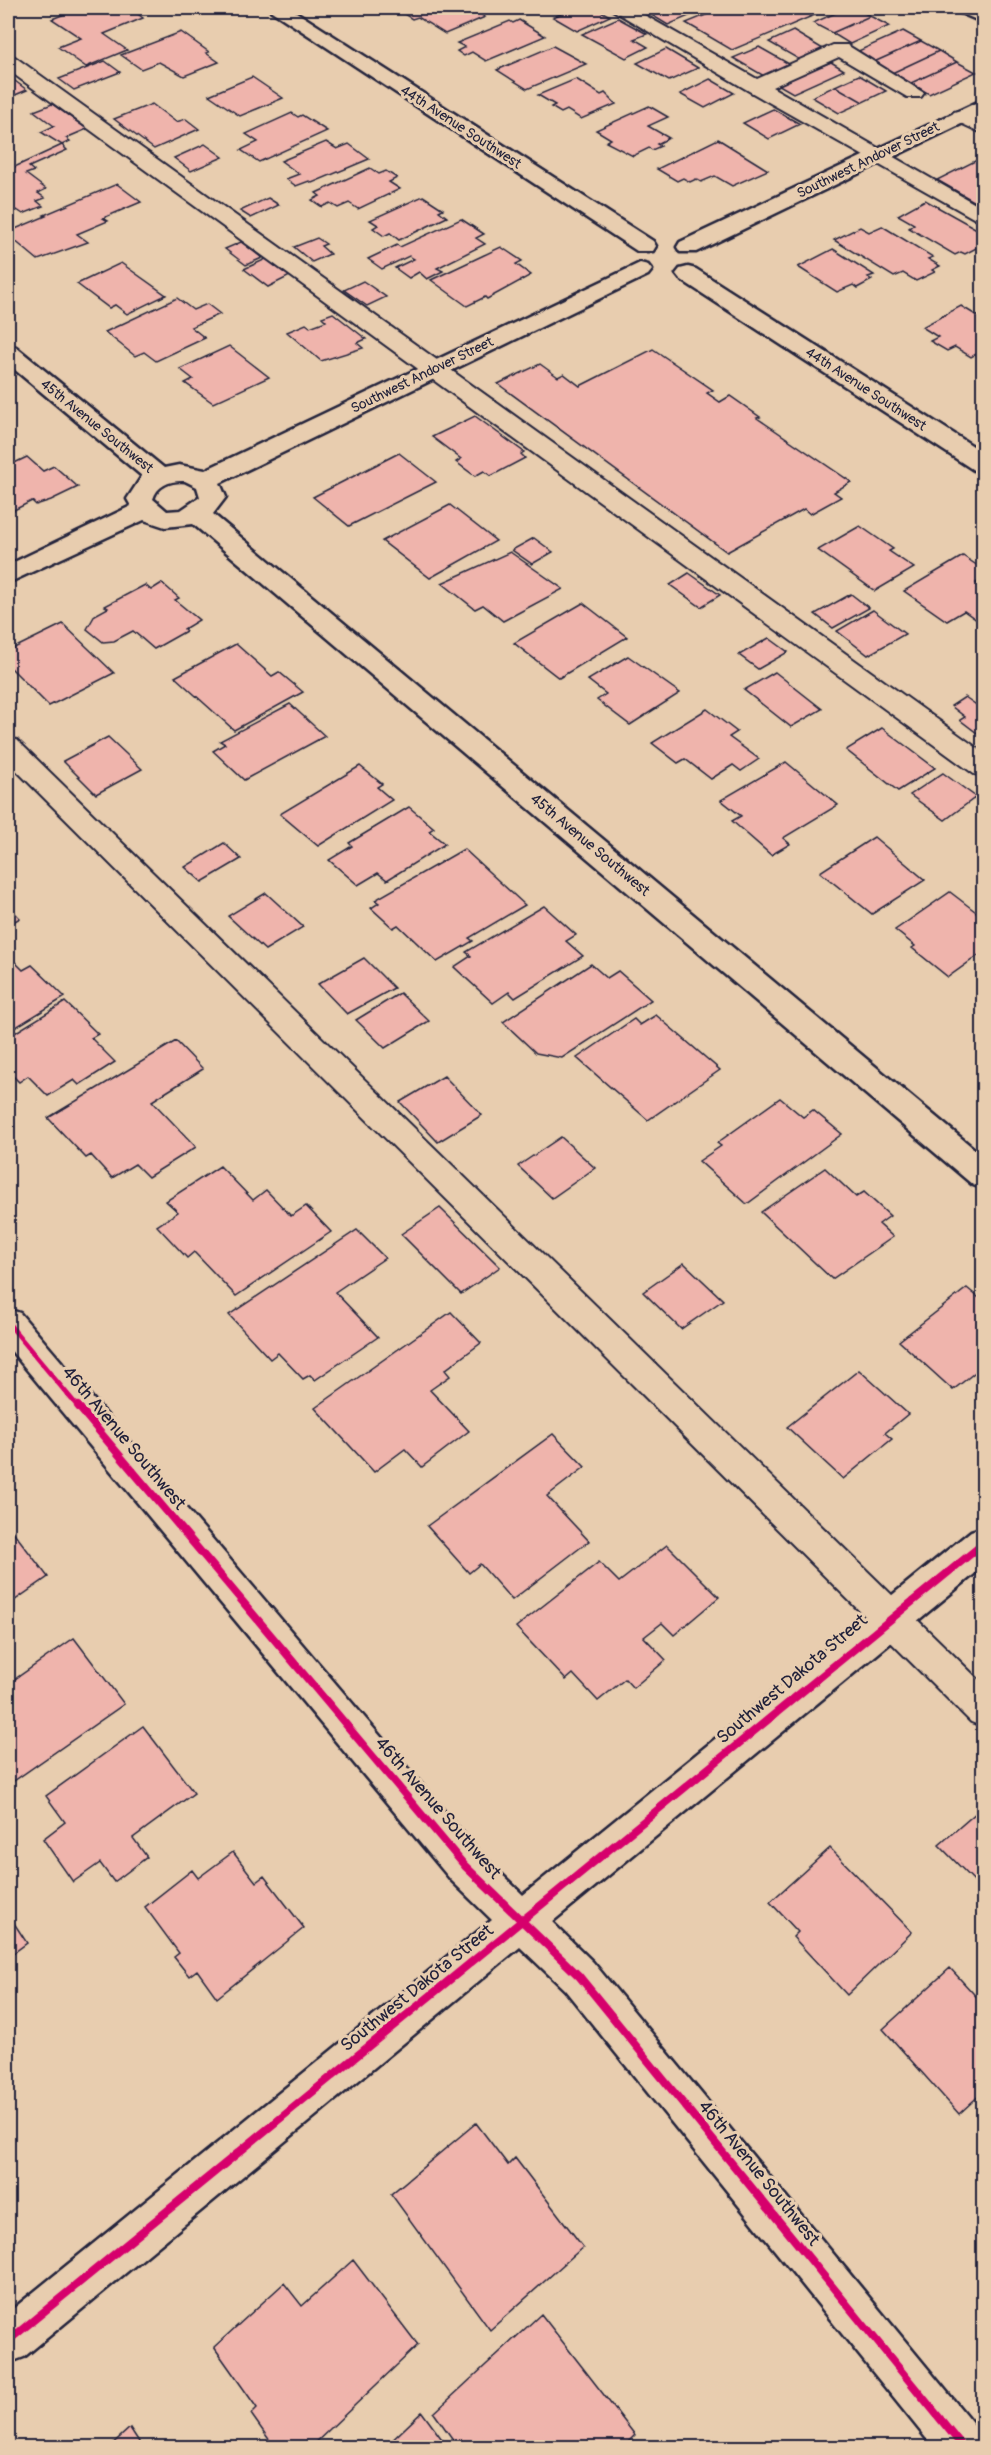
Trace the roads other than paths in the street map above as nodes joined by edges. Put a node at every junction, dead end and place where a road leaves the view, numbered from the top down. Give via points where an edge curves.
1 (277, 8) edge
2 (619, 8) edge
3 (965, 8) edge
4 (984, 17) edge
5 (8, 61) edge
6 (756, 87) junction
7 (914, 93) dead end
8 (984, 105) edge
9 (961, 116) junction
10 (984, 128) edge
11 (876, 157) junction
12 (984, 218) edge
13 (645, 246) junction
14 (688, 247) junction
15 (640, 270) junction
16 (688, 274) junction
17 (8, 352) edge
18 (434, 369) junction
19 (984, 465) edge
20 (159, 477) junction
21 (205, 480) junction
22 (146, 509) junction
23 (197, 514) junction
24 (8, 574) edge
25 (8, 747) edge
26 (984, 768) edge
27 (984, 1176) edge
28 (8, 1323) edge
29 (984, 1543) edge
30 (890, 1617) junction
31 (984, 1710) edge
32 (523, 1921) junction
33 (8, 2340) edge
34 (964, 2448) edge

1 - 13 street, 44th Avenue Southwest
2 - 6 lane
3 - 4 street
5 - 18 lane
6 - 7 lane via 840,49
6 - 11 lane
8 - 9 street, Southwest Andover Street
9 - 10 lane
9 - 11 street, Southwest Andover Street
11 - 12 lane
11 - 14 street, Southwest Andover Street
13 - 14 street via 663,242
13 - 15 street via 634,258
14 - 16 street via 699,262
15 - 16 street via 664,279
15 - 18 street, Southwest Andover Street
16 - 19 street, 44th Avenue Southwest
17 - 20 street, 45th Avenue Southwest
18 - 21 street, Southwest Andover Street
18 - 26 lane
20 - 21 street via 179,473
20 - 22 street via 141,491 140,499
21 - 23 street via 213,497 210,505
22 - 23 street via 168,519
22 - 24 street
23 - 27 street, 45th Avenue Southwest
25 - 30 lane
28 - 32 street, 46th Avenue Southwest via 465,1866
29 - 30 street, Southwest Dakota Street
30 - 31 lane
30 - 32 street, Southwest Dakota Street
32 - 33 street, Southwest Dakota Street
32 - 34 street, 46th Avenue Southwest via 579,1976

